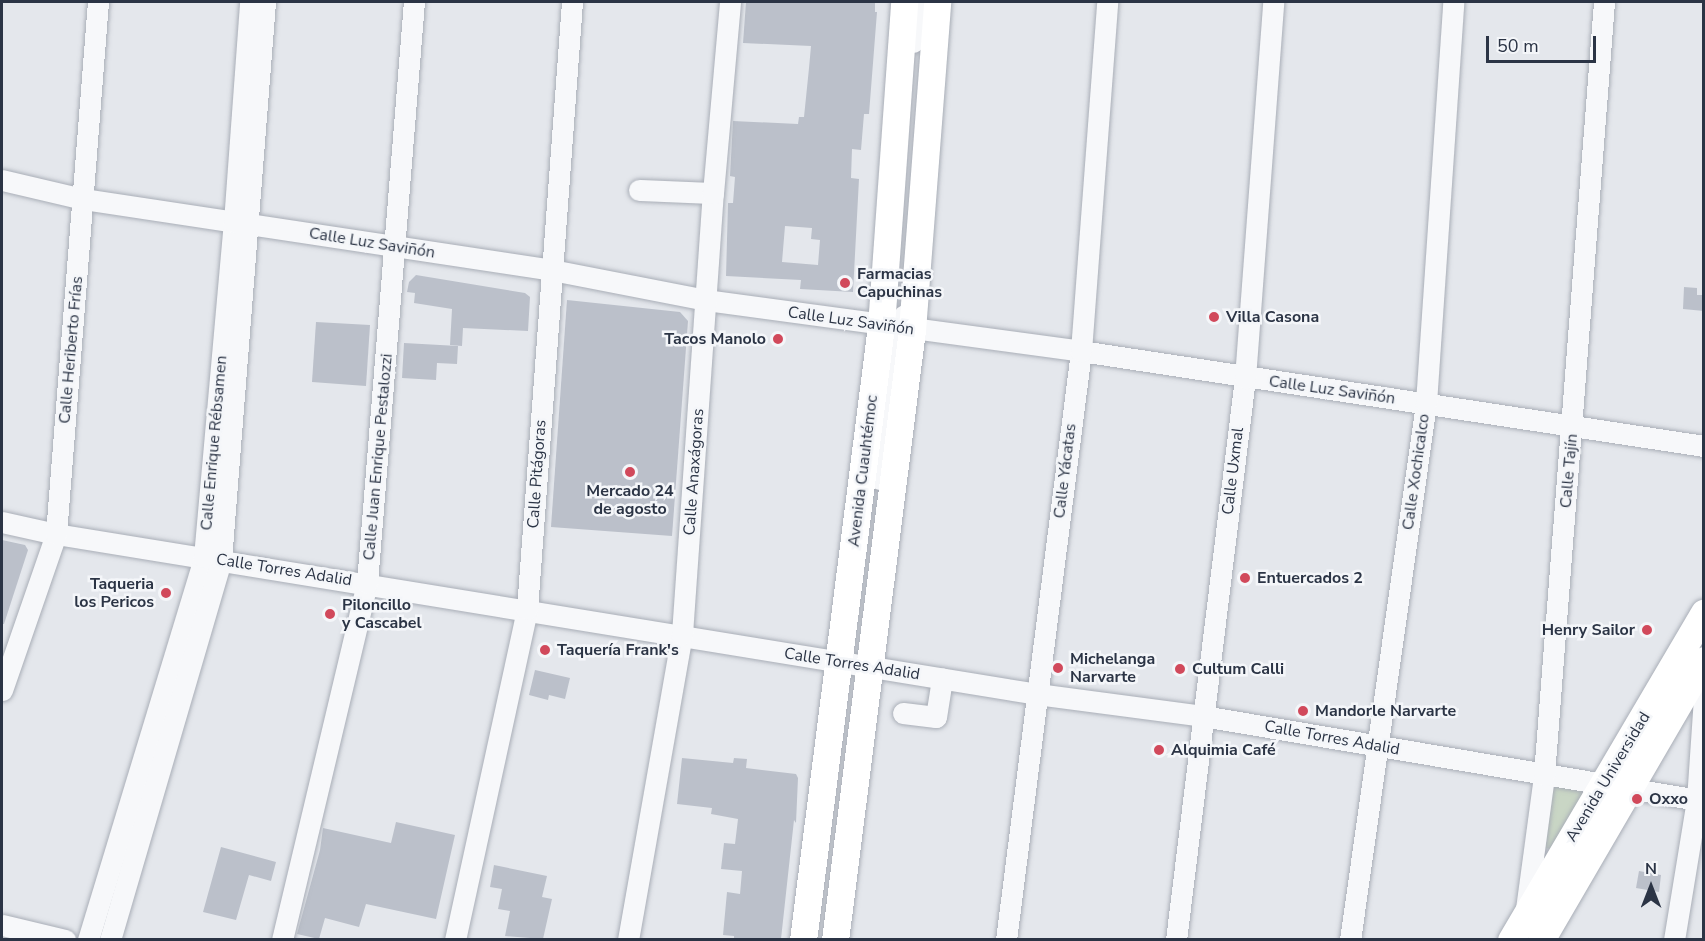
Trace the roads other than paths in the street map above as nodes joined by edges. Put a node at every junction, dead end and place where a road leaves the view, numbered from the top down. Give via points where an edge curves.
1 (98, 2) edge
2 (250, 2) edge
3 (265, 2) edge
4 (414, 2) edge
5 (572, 2) edge
6 (730, 2) edge
7 (904, 2) edge
8 (923, 2) edge
9 (937, 2) edge
10 (1107, 2) edge
11 (1273, 2) edge
12 (1453, 2) edge
13 (1604, 2) edge
14 (2, 180) edge
15 (639, 190) dead end
16 (713, 193) junction
17 (83, 199) junction
18 (241, 223) junction
19 (397, 247) junction
20 (552, 270) junction
21 (706, 300) junction
22 (897, 328) junction
23 (1081, 351) junction
24 (1245, 378) junction
25 (1425, 403) junction
26 (1573, 427) junction
27 (1704, 446) edge
28 (2, 522) edge
29 (56, 534) junction
30 (213, 558) junction
31 (367, 584) junction
32 (527, 609) junction
33 (1704, 613) edge
34 (682, 634) junction
35 (1704, 660) edge
36 (856, 664) junction
37 (942, 678) junction
38 (2, 690) edge
39 (1037, 694) junction
40 (1704, 698) edge
41 (903, 713) dead end
42 (1203, 716) junction
43 (1378, 745) junction
44 (1544, 775) junction
45 (1616, 787) junction
46 (1700, 801) edge
47 (121, 866) junction
48 (2, 925) edge
49 (1523, 927) edge
50 (65, 939) edge
51 (88, 939) edge
52 (110, 939) edge
53 (282, 939) edge
54 (455, 939) edge
55 (627, 939) edge
56 (802, 939) edge
57 (823, 939) edge
58 (835, 939) edge
59 (1006, 939) edge
60 (1176, 939) edge
61 (1350, 939) edge
62 (1511, 939) edge
63 (1541, 939) edge
64 (1674, 939) edge

1 - 17 street, Calle Heriberto Frías
2 - 18 street, Calle Enrique Rébsamen
3 - 18 street, Calle Enrique Rébsamen
4 - 19 street, Calle Juan Enrique Pestalozzi
5 - 20 street, Calle Pitágoras
6 - 16 street, Calle Anaxágoras
7 - 22 main road, Avenida Cuauhtémoc
8 - 22 street via 915,18 893,305
9 - 22 main road, Avenida Cuauhtémoc
10 - 23 street, Calle Yácatas
11 - 24 street, Calle Uxmal
12 - 25 street, Calle Xochicalco
13 - 26 street, Calle Tajín
14 - 17 street, Calle Luz Saviñón
15 - 16 street
16 - 21 street, Calle Anaxágoras
17 - 18 street, Calle Luz Saviñón
17 - 29 street, Calle Heriberto Frías
18 - 19 street, Calle Luz Saviñón
18 - 30 street, Calle Enrique Rébsamen
19 - 20 street, Calle Luz Saviñón
19 - 31 street, Calle Juan Enrique Pestalozzi
20 - 21 street, Calle Luz Saviñón
20 - 32 street, Calle Pitágoras
21 - 22 street, Calle Luz Saviñón
21 - 34 street, Calle Anaxágoras
22 - 23 street, Calle Luz Saviñón
22 - 36 main road, Avenida Cuauhtémoc
23 - 24 street, Calle Luz Saviñón
23 - 39 street, Calle Yácatas
24 - 25 street, Calle Luz Saviñón
24 - 42 street, Calle Uxmal
25 - 26 street, Calle Luz Saviñón
25 - 43 street, Calle Xochicalco
26 - 27 street, Calle Luz Saviñón
26 - 44 street, Calle Tajín
28 - 29 street, Calle Torres Adalid
29 - 30 street, Calle Torres Adalid
29 - 38 street, Calle Heriberto Frías
30 - 31 street, Calle Torres Adalid
30 - 47 street, Calle Enrique Rébsamen
31 - 32 street, Calle Torres Adalid
31 - 53 street, Calle Juan Enrique Pestalozzi
32 - 34 street, Calle Torres Adalid
32 - 54 street, Calle Pitágoras
33 - 45 main road, Avenida Universidad
34 - 36 street, Calle Torres Adalid
34 - 55 street, Calle Anaxágoras
35 - 45 main road, Avenida Universidad
36 - 37 street, Calle Torres Adalid
36 - 56 main road, Avenida Cuauhtémoc
36 - 57 street
36 - 58 main road, Avenida Cuauhtémoc
37 - 39 street, Calle Torres Adalid
37 - 41 street via 936,717
39 - 42 street, Calle Torres Adalid
39 - 59 street, Calle Yácatas
40 - 46 street
42 - 43 street, Calle Torres Adalid
42 - 60 street, Calle Uxmal
43 - 44 street, Calle Torres Adalid
43 - 61 street, Calle Xochicalco
44 - 45 street, Calle Torres Adalid
44 - 49 street, Calle Tajín
45 - 46 street, Calle Torres Adalid
45 - 49 main road, Avenida Universidad
45 - 63 main road, Avenida Universidad
46 - 64 street
47 - 51 street, Calle Enrique Rébsamen
47 - 52 street, Calle Enrique Rébsamen
48 - 50 street
49 - 62 main road, Avenida Universidad

